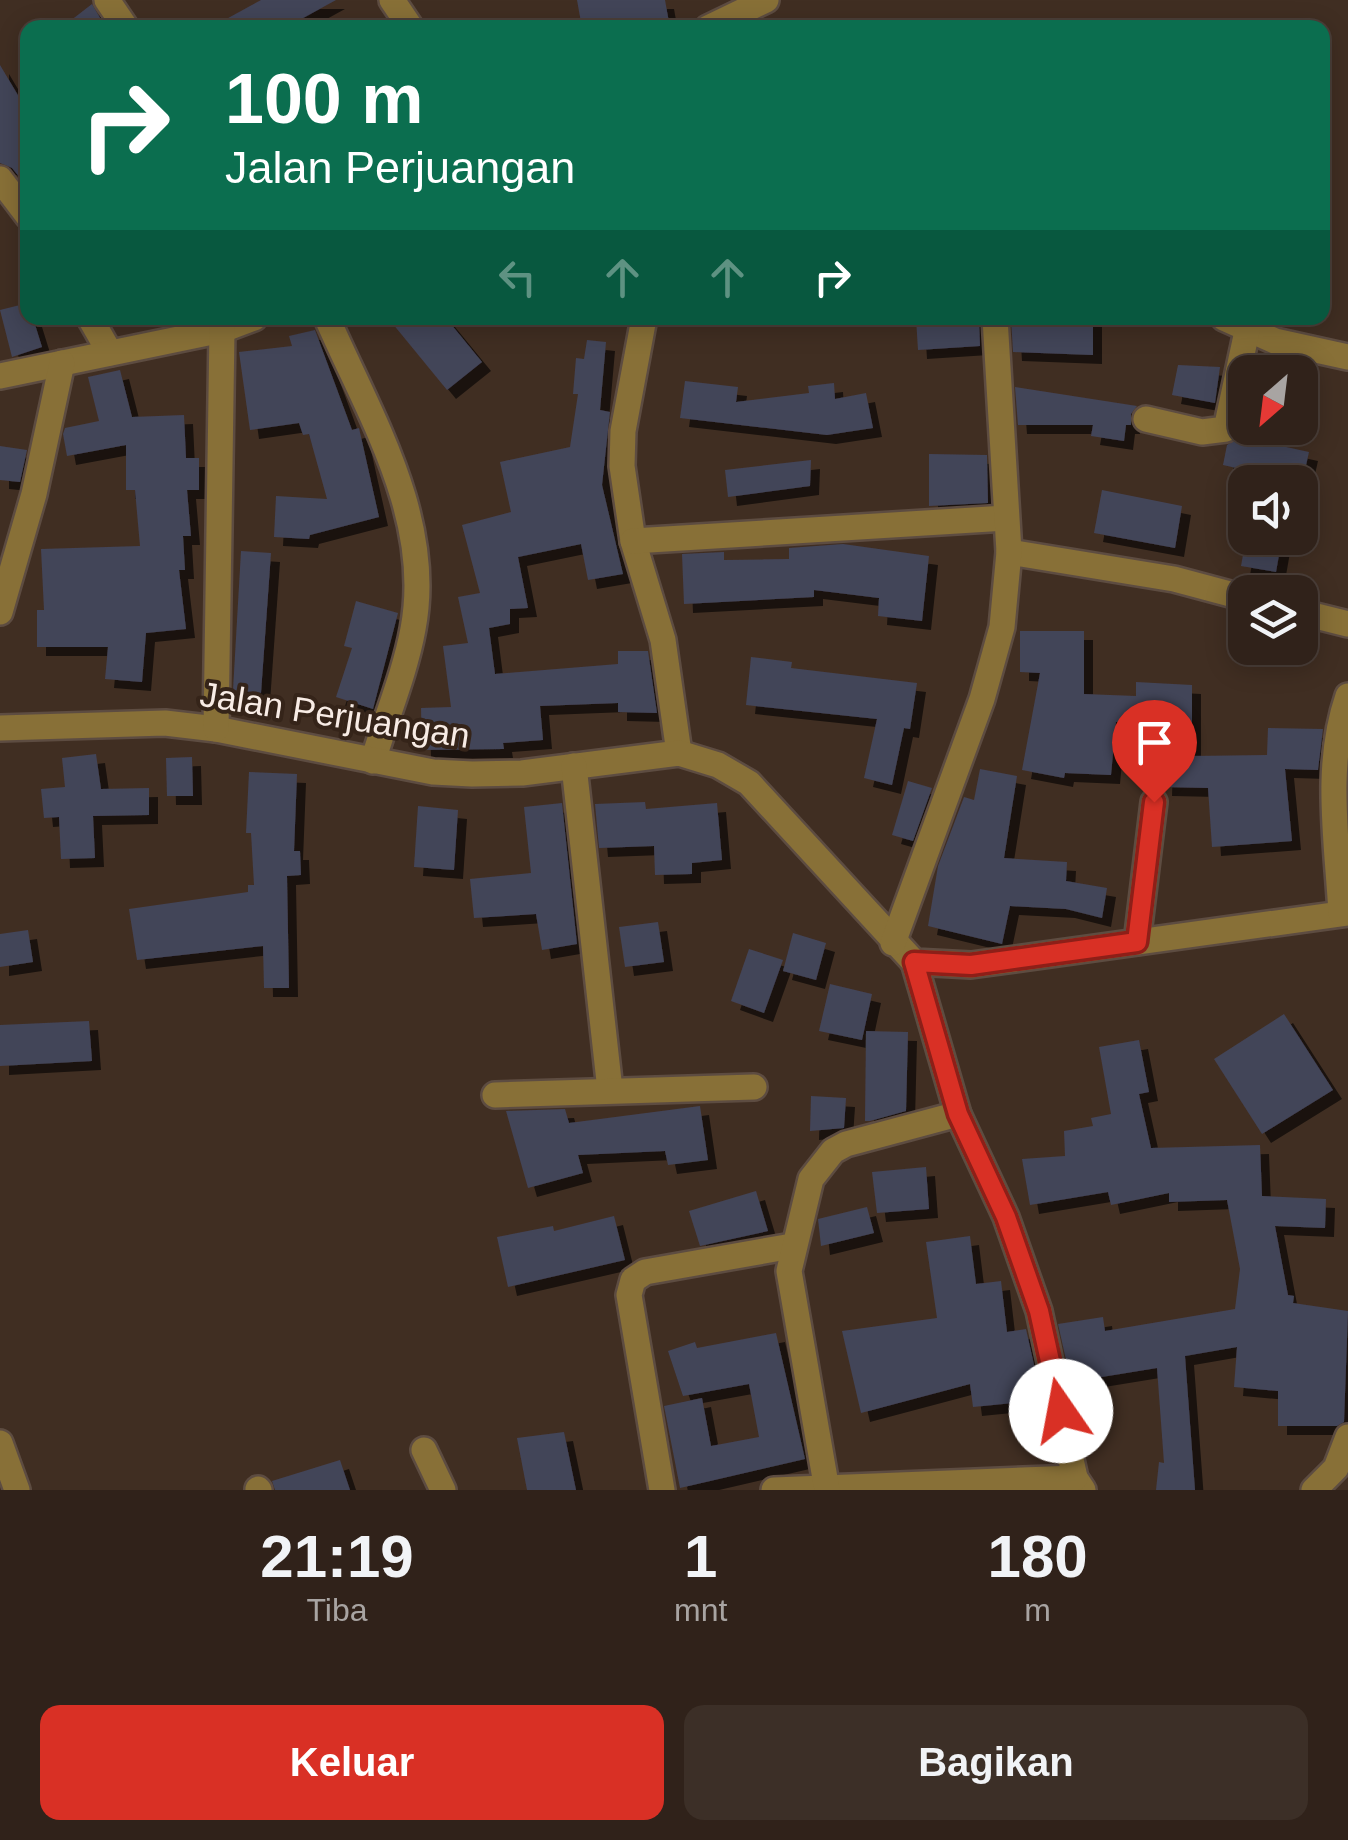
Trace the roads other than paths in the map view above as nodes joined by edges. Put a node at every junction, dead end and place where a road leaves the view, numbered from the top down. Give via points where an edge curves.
1 (766, 0) edge
2 (725, 20) edge
3 (0, 179) edge
4 (20, 205) edge
5 (94, 325) edge
6 (235, 325) edge
7 (330, 325) edge
8 (643, 325) edge
9 (995, 325) edge
10 (1236, 325) edge
11 (222, 330) junction
12 (1247, 331) junction
13 (110, 353) junction
14 (1348, 357) edge
15 (62, 363) junction
16 (0, 376) edge
17 (1146, 419) dead end
18 (1006, 518) junction
19 (633, 540) junction
20 (1009, 552) junction
21 (1228, 594) edge
22 (0, 612) edge
23 (1318, 616) edge
24 (1348, 624) edge
25 (1348, 696) edge
26 (0, 728) edge
27 (216, 729) junction
28 (680, 753) junction
29 (373, 760) junction
30 (574, 766) junction
31 (1154, 802) dead end
32 (1345, 913) edge
33 (893, 942) junction
34 (1137, 942) junction
35 (914, 962) junction
36 (754, 1088) dead end
37 (610, 1090) junction
38 (495, 1095) dead end
39 (958, 1114) junction
40 (792, 1246) junction
41 (1348, 1437) edge
42 (0, 1443) edge
43 (424, 1450) dead end
44 (1079, 1484) edge
45 (826, 1487) edge
46 (17, 1490) edge
47 (443, 1490) edge
48 (662, 1490) edge
49 (774, 1490) edge
50 (1314, 1490) edge

1 - 2 street
3 - 4 street
5 - 13 street
6 - 11 street
7 - 29 street via 402,490 416,543 413,630
8 - 19 street via 623,430
9 - 18 street
10 - 12 street
11 - 13 street
11 - 27 street
12 - 14 street
12 - 17 street via 1226,429 1202,432
13 - 15 street
15 - 16 street
15 - 22 street
18 - 19 street
18 - 20 street
19 - 28 street via 663,640
20 - 21 street
20 - 33 street via 994,662
23 - 24 street
25 - 32 street via 1333,778
26 - 27 street, Jalan Perjuangan via 150,723
27 - 29 street, Jalan Perjuangan
28 - 30 street, Jalan Perjuangan
28 - 33 street, Jalan Perjuangan via 749,783
29 - 30 street, Jalan Perjuangan via 472,774
30 - 37 street
31 - 34 street
32 - 34 street
33 - 35 street, Jalan Perjuangan
34 - 35 street via 971,965
35 - 39 street
36 - 37 street
37 - 38 street
39 - 40 street via 833,1151 811,1179
39 - 44 street via 1006,1217 1039,1311
40 - 45 street via 792,1300
40 - 48 street via 645,1272 633,1280 629,1295
41 - 50 street via 1343,1457
42 - 46 street
43 - 47 street
44 - 45 street
45 - 49 street

